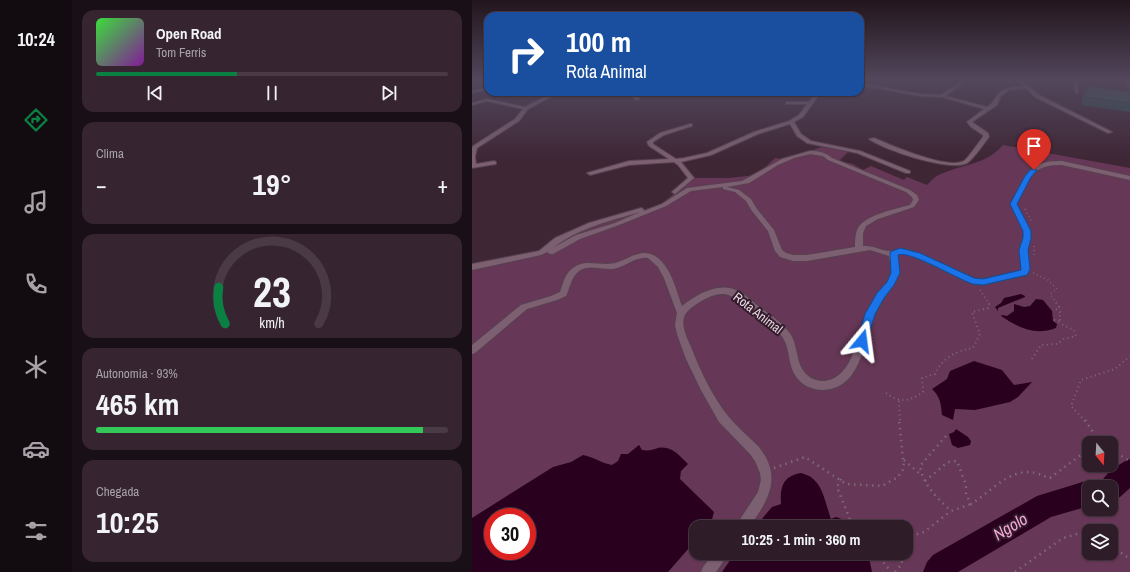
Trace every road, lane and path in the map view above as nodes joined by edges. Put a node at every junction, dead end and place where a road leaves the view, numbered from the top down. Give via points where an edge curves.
1 (520, 107) edge
2 (809, 107) edge
3 (980, 107) edge
4 (991, 107) edge
5 (1058, 107) edge
6 (526, 108) joint
7 (988, 109) junction
8 (791, 122) junction
9 (690, 125) dead end
10 (1110, 132) dead end
11 (872, 139) dead end
12 (672, 160) junction
13 (494, 163) dead end
14 (472, 166) edge
15 (908, 172) dead end
16 (590, 173) dead end
17 (691, 178) junction
18 (1130, 178) edge
19 (752, 181) junction
20 (708, 186) junction
21 (742, 193) junction
22 (859, 249) junction
23 (550, 252) dead end
24 (893, 254) junction
25 (472, 267) edge
26 (1024, 273) junction
27 (967, 279) junction
28 (681, 313) junction
29 (1054, 320) dead end
30 (1060, 323) junction
31 (1058, 326) dead end
32 (472, 350) edge
33 (1130, 356) edge
34 (1032, 359) dead end
35 (886, 393) dead end
36 (899, 401) junction
37 (946, 436) dead end
38 (1096, 436) edge
39 (1082, 454) edge
40 (1118, 454) edge
41 (904, 460) junction
42 (1130, 461) edge
43 (766, 474) junction
44 (920, 474) junction
45 (841, 479) junction
46 (925, 480) junction
47 (971, 504) junction
48 (951, 511) junction
49 (746, 520) edge
50 (850, 520) edge
51 (913, 532) edge
52 (1082, 533) edge
53 (1118, 551) edge
54 (1130, 559) edge
55 (717, 560) edge
56 (882, 560) edge
57 (903, 560) edge
58 (708, 572) edge
59 (891, 572) edge
60 (895, 572) edge
61 (1015, 572) edge

1 - 6 street
2 - 8 street via 804,114
3 - 7 street
4 - 7 street
5 - 10 street
6 - 14 street via 518,120 476,147
7 - 11 street via 969,122 986,134 986,137 962,164 950,165
8 - 12 street via 756,133 709,154
8 - 15 street via 799,135 809,142 858,152
9 - 12 street via 662,134 650,142
12 - 16 street via 629,163
12 - 17 street via 683,166
13 - 14 street
17 - 20 street via 696,183
17 - 25 street via 660,203 591,224 558,240 541,253
18 - 26 street via 1062,163 1038,165 1028,176 1014,204 1027,231 1023,250 1026,269
19 - 20 street
19 - 21 street via 746,185
19 - 22 street via 784,161 820,151 826,153 830,159 915,196 916,200 912,206 870,220 862,226
20 - 21 street
20 - 23 street via 688,189 664,205 578,237
21 - 22 street via 771,230 783,255 807,258
22 - 24 street via 870,248
24 - 27 street via 907,251
24 - 28 street, Rota Animal via 895,273 870,314 851,368 844,378 828,386 811,384 801,377 793,362 788,337 735,293 719,290 687,306
26 - 27 street via 983,282
26 - 30 path via 1029,270 1048,280 1056,289 1050,294 1059,307 1056,308 1061,313
27 - 36 path via 966,282 981,291 989,304 988,308 972,312 980,334 973,348 955,352 937,368 935,374 922,378 923,392 912,401
28 - 32 street via 665,273 657,261 651,256 635,256 612,266 597,264 577,268 571,273 564,294 556,299 524,307
28 - 43 street via 679,323 683,338 701,377 723,418 760,459
29 - 30 path
30 - 31 path
30 - 34 path via 1070,326 1076,336 1057,344 1043,343 1037,348
33 - 38 path via 1115,369 1081,380 1071,406 1090,424
35 - 36 path
36 - 41 path via 898,415
37 - 44 path via 920,466
39 - 47 path via 1050,478 1030,472 1013,476 994,486
40 - 42 path
41 - 44 path
41 - 45 path via 904,468 898,477 882,486 846,484
43 - 45 path via 790,461 805,457
43 - 49 street via 764,490
44 - 46 path
45 - 50 path via 838,487
46 - 47 path via 948,462 957,461
46 - 48 path via 936,497
47 - 48 path
48 - 51 path via 924,532
52 - 61 path via 1063,538
53 - 54 path
55 - 58 street
56 - 59 path
57 - 60 path via 899,570

